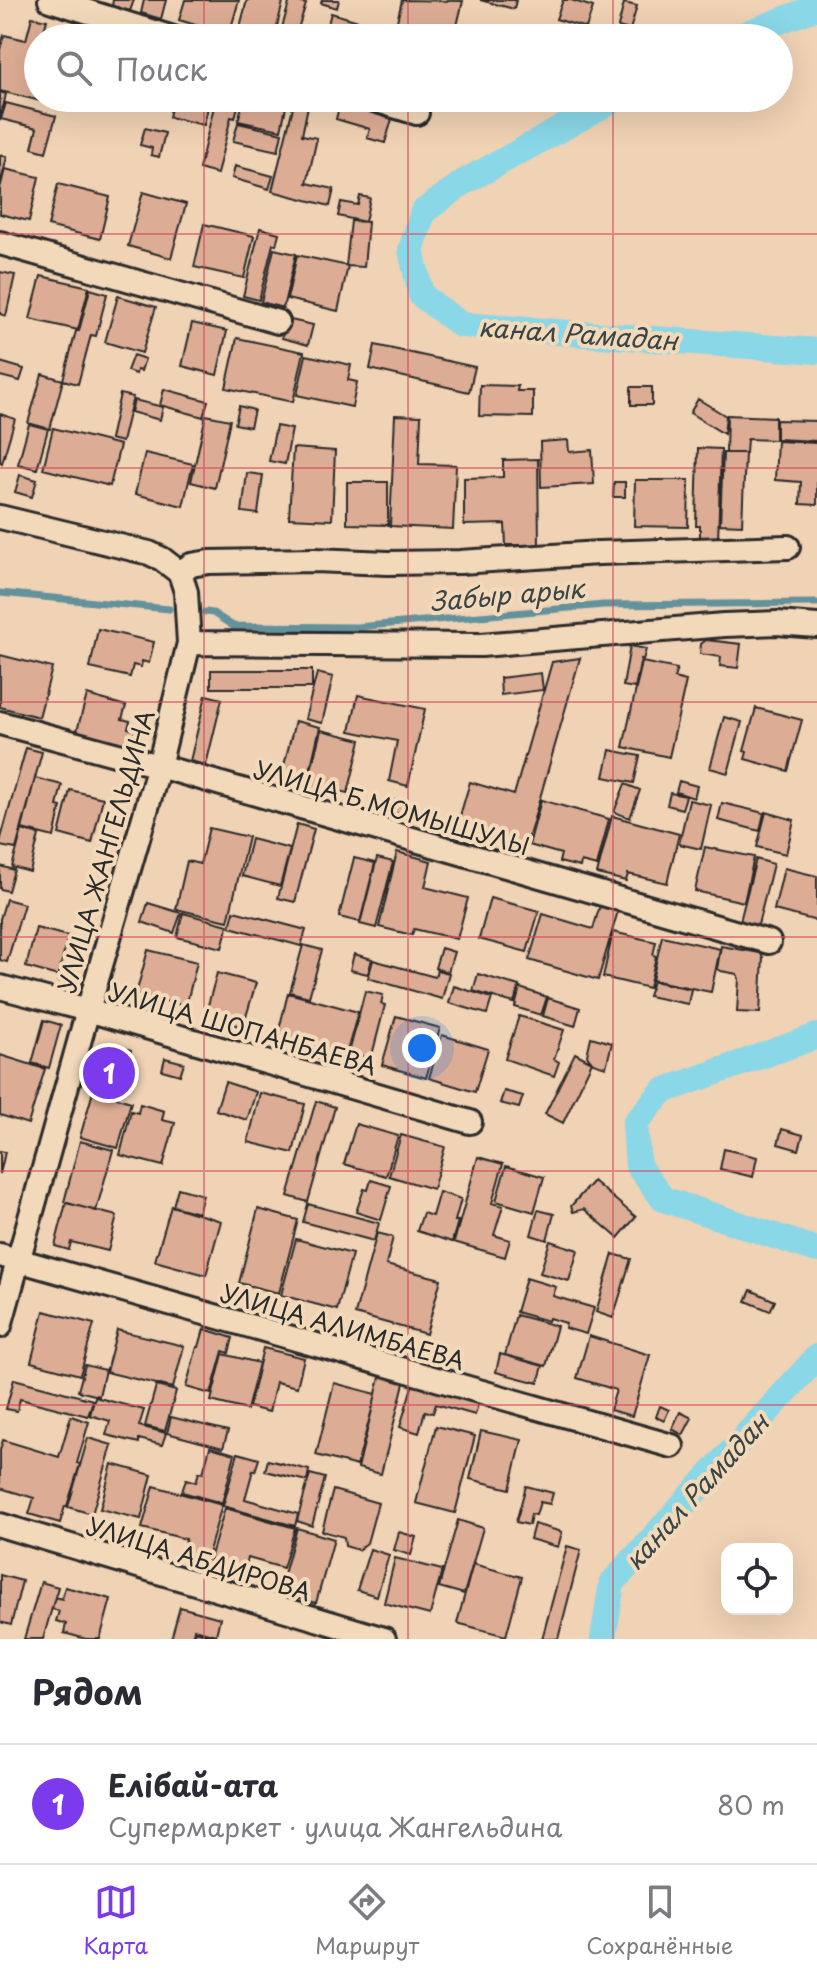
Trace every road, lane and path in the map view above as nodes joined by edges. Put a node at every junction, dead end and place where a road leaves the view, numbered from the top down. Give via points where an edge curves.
1 (50, 0) edge
2 (128, 24) edge
3 (414, 112) edge
4 (417, 113) dead end
5 (0, 243) edge
6 (278, 322) dead end
7 (0, 517) edge
8 (788, 547) dead end
9 (180, 573) junction
10 (817, 626) edge
11 (189, 643) junction
12 (0, 723) edge
13 (159, 766) junction
14 (769, 942) dead end
15 (0, 987) edge
16 (88, 1010) junction
17 (470, 1122) dead end
18 (9, 1258) edge
19 (0, 1326) edge
20 (672, 1446) dead end
21 (0, 1525) edge
22 (384, 1639) edge

1 - 2 street
3 - 4 street
5 - 6 street
7 - 9 street via 149,553
8 - 9 street via 460,562 209,562
9 - 11 street, УЛИЦА ЖАНГЕЛЬДИНА
10 - 11 street via 724,625 481,645
11 - 13 street, УЛИЦА ЖАНГЕЛЬДИНА
12 - 13 street, УЛИЦА Б.МОМЫШУЛЫ
13 - 14 street, УЛИЦА Б.МОМЫШУЛЫ
13 - 16 street, УЛИЦА ЖАНГЕЛЬДИНА
15 - 16 street, УЛИЦА ШОПАНБАЕВА
16 - 17 street, УЛИЦА ШОПАНБАЕВА
16 - 18 street, УЛИЦА ЖАНГЕЛЬДИНА
18 - 19 street, УЛИЦА ЖАНГЕЛЬДИНА
18 - 20 street, УЛИЦА АЛИМБАЕВА
21 - 22 street, УЛИЦА АБДИРОВА

